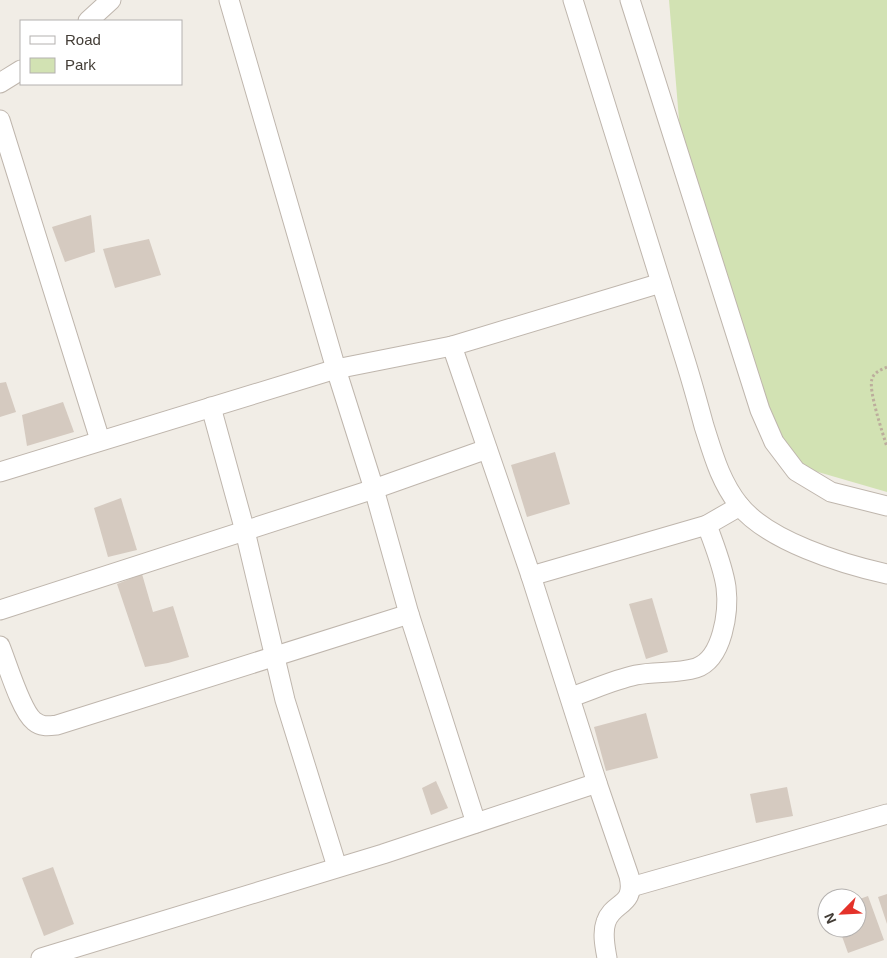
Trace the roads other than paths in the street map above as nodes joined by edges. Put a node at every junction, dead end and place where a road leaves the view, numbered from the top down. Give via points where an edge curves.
1 (111, 0) edge
2 (229, 0) edge
3 (573, 0) edge
4 (630, 0) edge
5 (89, 20) edge
6 (20, 71) edge
7 (0, 83) edge
8 (0, 120) edge
9 (661, 283) junction
10 (452, 346) junction
11 (336, 368) junction
12 (211, 407) junction
13 (100, 440) junction
14 (487, 449) junction
15 (0, 472) edge
16 (374, 489) junction
17 (740, 506) junction
18 (887, 506) edge
19 (707, 525) junction
20 (245, 531) junction
21 (887, 574) edge
22 (531, 576) junction
23 (0, 610) edge
24 (410, 614) junction
25 (0, 646) edge
26 (274, 657) junction
27 (570, 697) junction
28 (597, 783) junction
29 (887, 814) edge
30 (476, 823) junction
31 (337, 867) junction
32 (631, 887) junction
33 (41, 958) edge
34 (607, 958) edge

1 - 5 street
2 - 11 street
3 - 9 street
4 - 18 street via 760,410 774,442 796,471 831,492
6 - 7 street
8 - 13 street
9 - 10 street
9 - 17 street via 716,467
10 - 11 street
10 - 14 street
11 - 12 street
11 - 16 street
12 - 13 street
12 - 20 street
13 - 15 street
14 - 16 street
14 - 22 street
16 - 20 street
16 - 24 street
17 - 19 street
17 - 21 street via 776,535 819,554
19 - 22 street
19 - 27 street via 722,570 727,601 721,639 707,662 697,668 637,675
20 - 23 street
20 - 26 street
22 - 27 street
24 - 26 street
24 - 30 street
25 - 26 street via 26,711 34,722 45,726 56,726
26 - 31 street
27 - 28 street
28 - 30 street
28 - 32 street
29 - 32 street
30 - 31 street
31 - 33 street
32 - 34 street via 628,899 610,914 606,922

